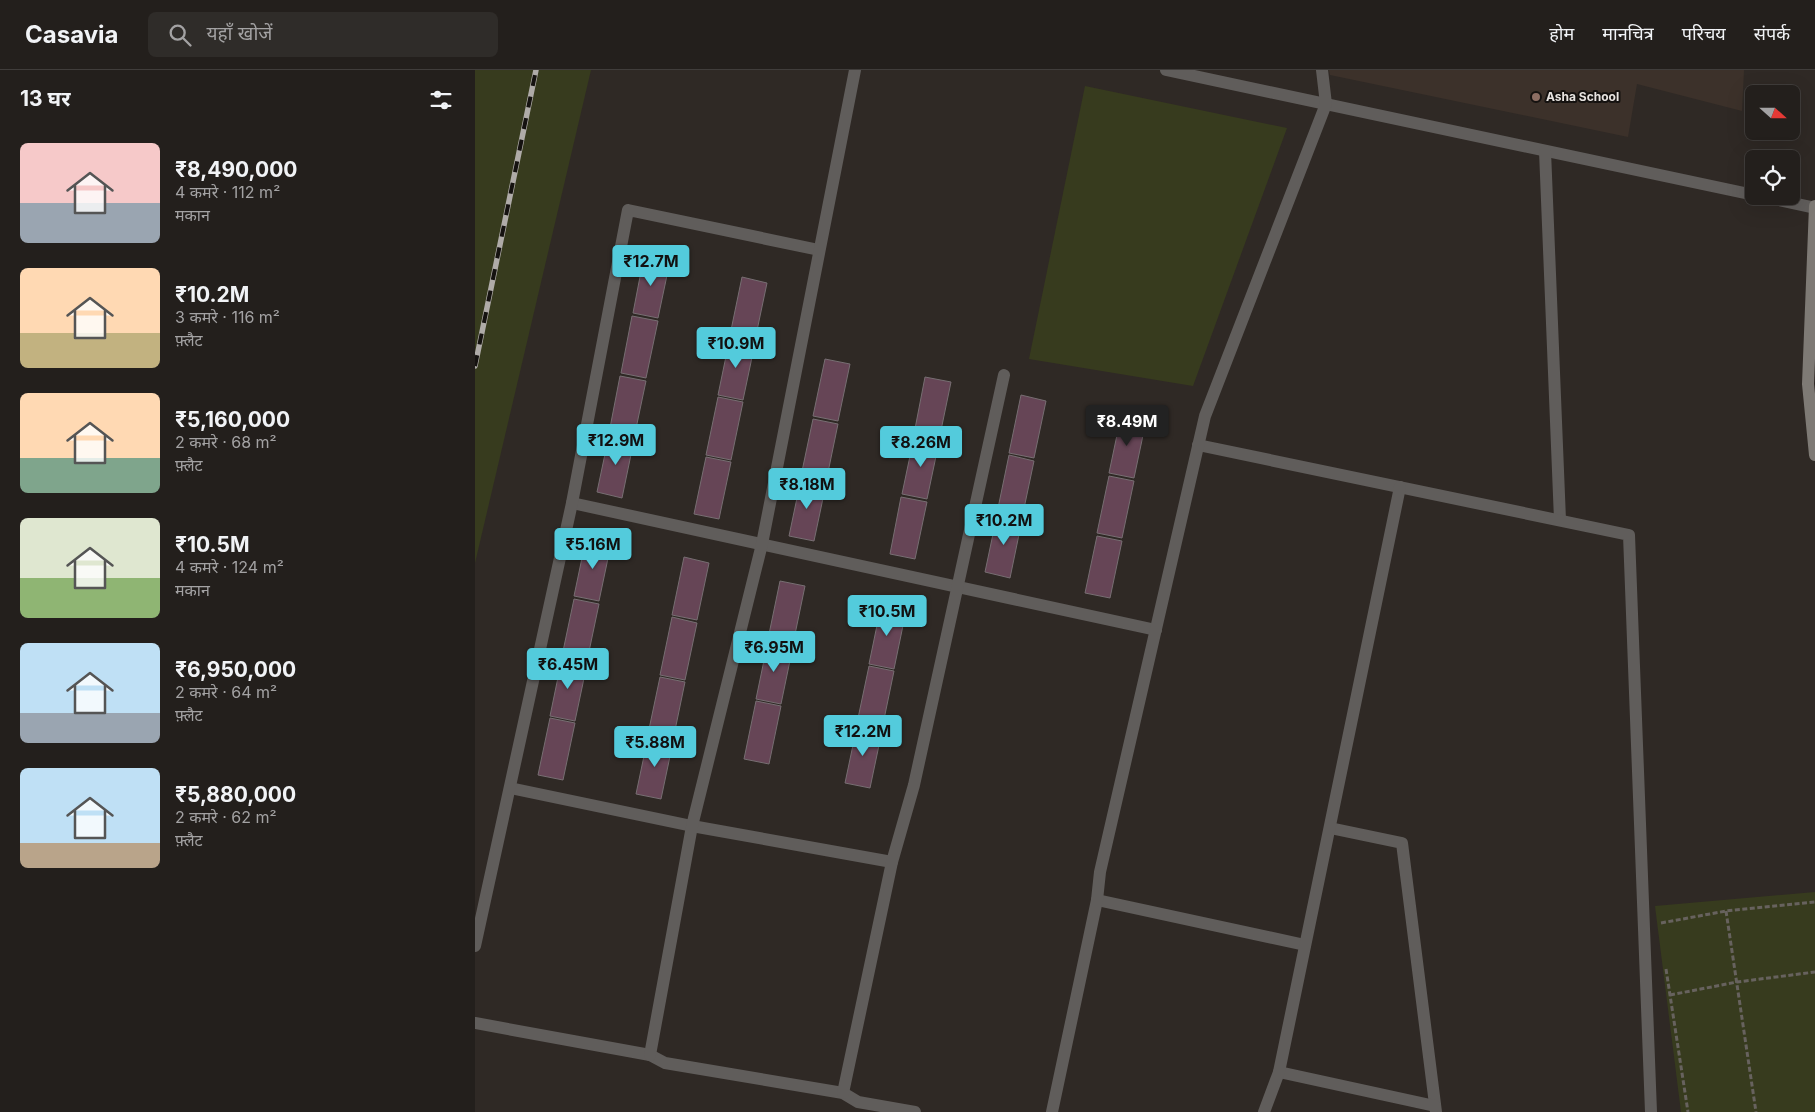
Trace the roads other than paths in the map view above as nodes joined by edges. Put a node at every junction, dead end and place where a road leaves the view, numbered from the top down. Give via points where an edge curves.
1 (855, 70) edge
2 (1166, 70) edge
3 (1322, 70) edge
4 (1326, 104) junction
5 (1545, 151) junction
6 (1745, 193) edge
7 (1800, 204) edge
8 (1815, 207) edge
9 (819, 250) junction
10 (1004, 375) dead end
11 (1198, 445) junction
12 (1815, 455) edge
13 (1400, 487) junction
14 (572, 503) junction
15 (1560, 520) junction
16 (762, 544) junction
17 (957, 587) junction
18 (1156, 630) junction
19 (510, 788) junction
20 (692, 826) junction
21 (1330, 828) junction
22 (892, 862) junction
23 (1097, 900) junction
24 (1305, 945) junction
25 (475, 946) edge
26 (475, 1023) edge
27 (650, 1055) junction
28 (1279, 1072) junction
29 (843, 1093) junction
30 (1436, 1109) edge
31 (915, 1112) edge
32 (1052, 1112) edge
33 (1264, 1112) edge
34 (1651, 1112) edge

1 - 9 street
2 - 4 street
3 - 4 street
4 - 5 street
4 - 11 street via 1205,416
5 - 6 street
5 - 15 street
7 - 8 street
8 - 12 street via 1808,384
9 - 14 street via 628,210
9 - 16 street
10 - 17 street
11 - 13 street
11 - 18 street
13 - 15 street
13 - 21 street
14 - 16 street
14 - 19 street
15 - 34 street via 1629,534
16 - 17 street
16 - 20 street
17 - 18 street
17 - 22 street via 914,785
18 - 23 street via 1100,872
19 - 20 street
19 - 25 street
20 - 22 street
20 - 27 street
21 - 24 street
21 - 30 street via 1403,843
22 - 29 street
23 - 24 street
23 - 32 street
24 - 28 street
26 - 27 street
27 - 29 street via 665,1063
28 - 30 street
28 - 33 street
29 - 31 street via 858,1102

